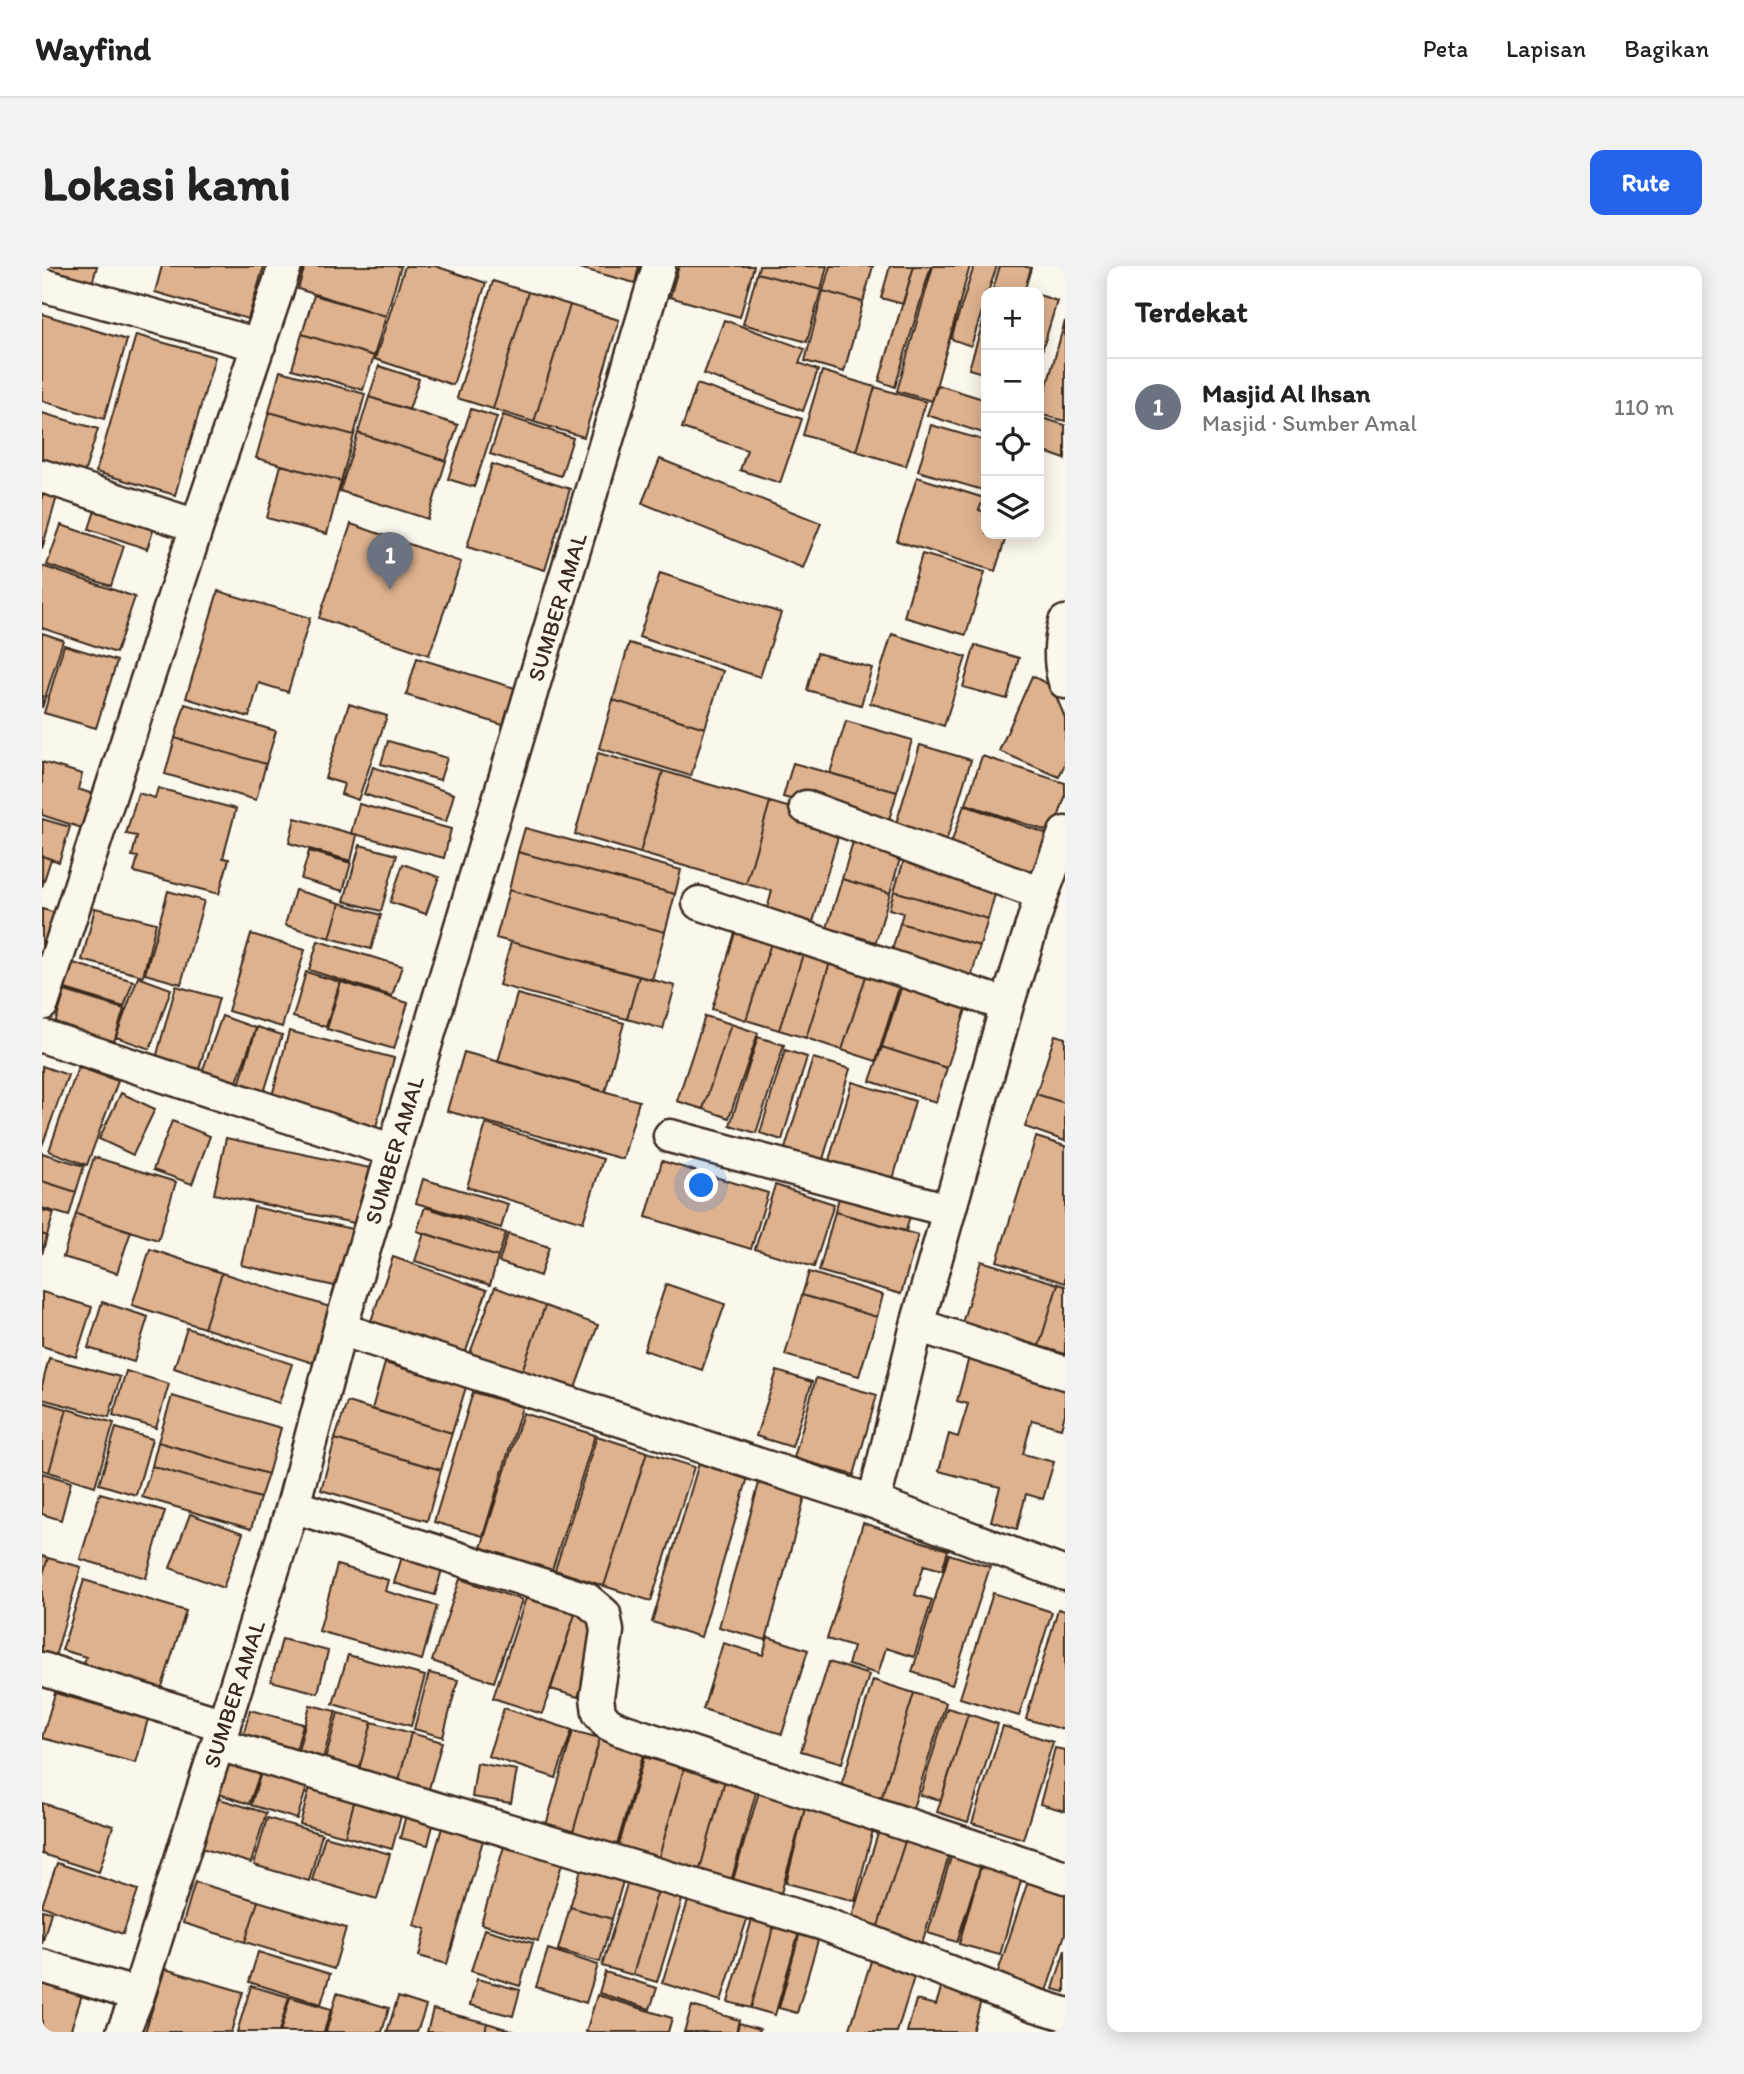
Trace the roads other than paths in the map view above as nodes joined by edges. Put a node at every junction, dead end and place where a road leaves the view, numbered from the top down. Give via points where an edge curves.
1 (285, 266) edge
2 (659, 266) edge
3 (42, 285) edge
4 (259, 345) junction
5 (42, 476) edge
6 (197, 526) junction
7 (1065, 622) edge
8 (1065, 682) edge
9 (806, 807) dead end
10 (1065, 833) edge
11 (1042, 894) junction
12 (699, 903) dead end
13 (42, 1004) edge
14 (1007, 1005) junction
15 (42, 1036) edge
16 (670, 1136) dead end
17 (394, 1151) junction
18 (948, 1210) junction
19 (917, 1325) junction
20 (340, 1329) junction
21 (1065, 1373) edge
22 (874, 1502) junction
23 (293, 1506) junction
24 (1065, 1573) edge
25 (42, 1668) edge
26 (221, 1735) junction
27 (1065, 1877) edge
28 (42, 1966) edge
29 (138, 1995) junction
30 (1065, 2014) edge
31 (126, 2031) edge

1 - 4 street
2 - 17 street, SUMBER AMAL
3 - 4 street
4 - 6 street
5 - 6 street
6 - 13 street
7 - 8 street via 1060,641
9 - 11 street
10 - 11 street
11 - 14 street
12 - 14 street
14 - 18 street
15 - 17 street
16 - 18 street
17 - 20 street, SUMBER AMAL
18 - 19 street
19 - 21 street
19 - 22 street
20 - 22 street
20 - 23 street, SUMBER AMAL
22 - 24 street
23 - 26 street, SUMBER AMAL
23 - 27 street via 586,1599 604,1614 607,1631 597,1697 599,1713 619,1729
25 - 26 street
26 - 29 street, SUMBER AMAL
26 - 30 street via 824,1924
28 - 29 street
29 - 31 street, SUMBER AMAL

